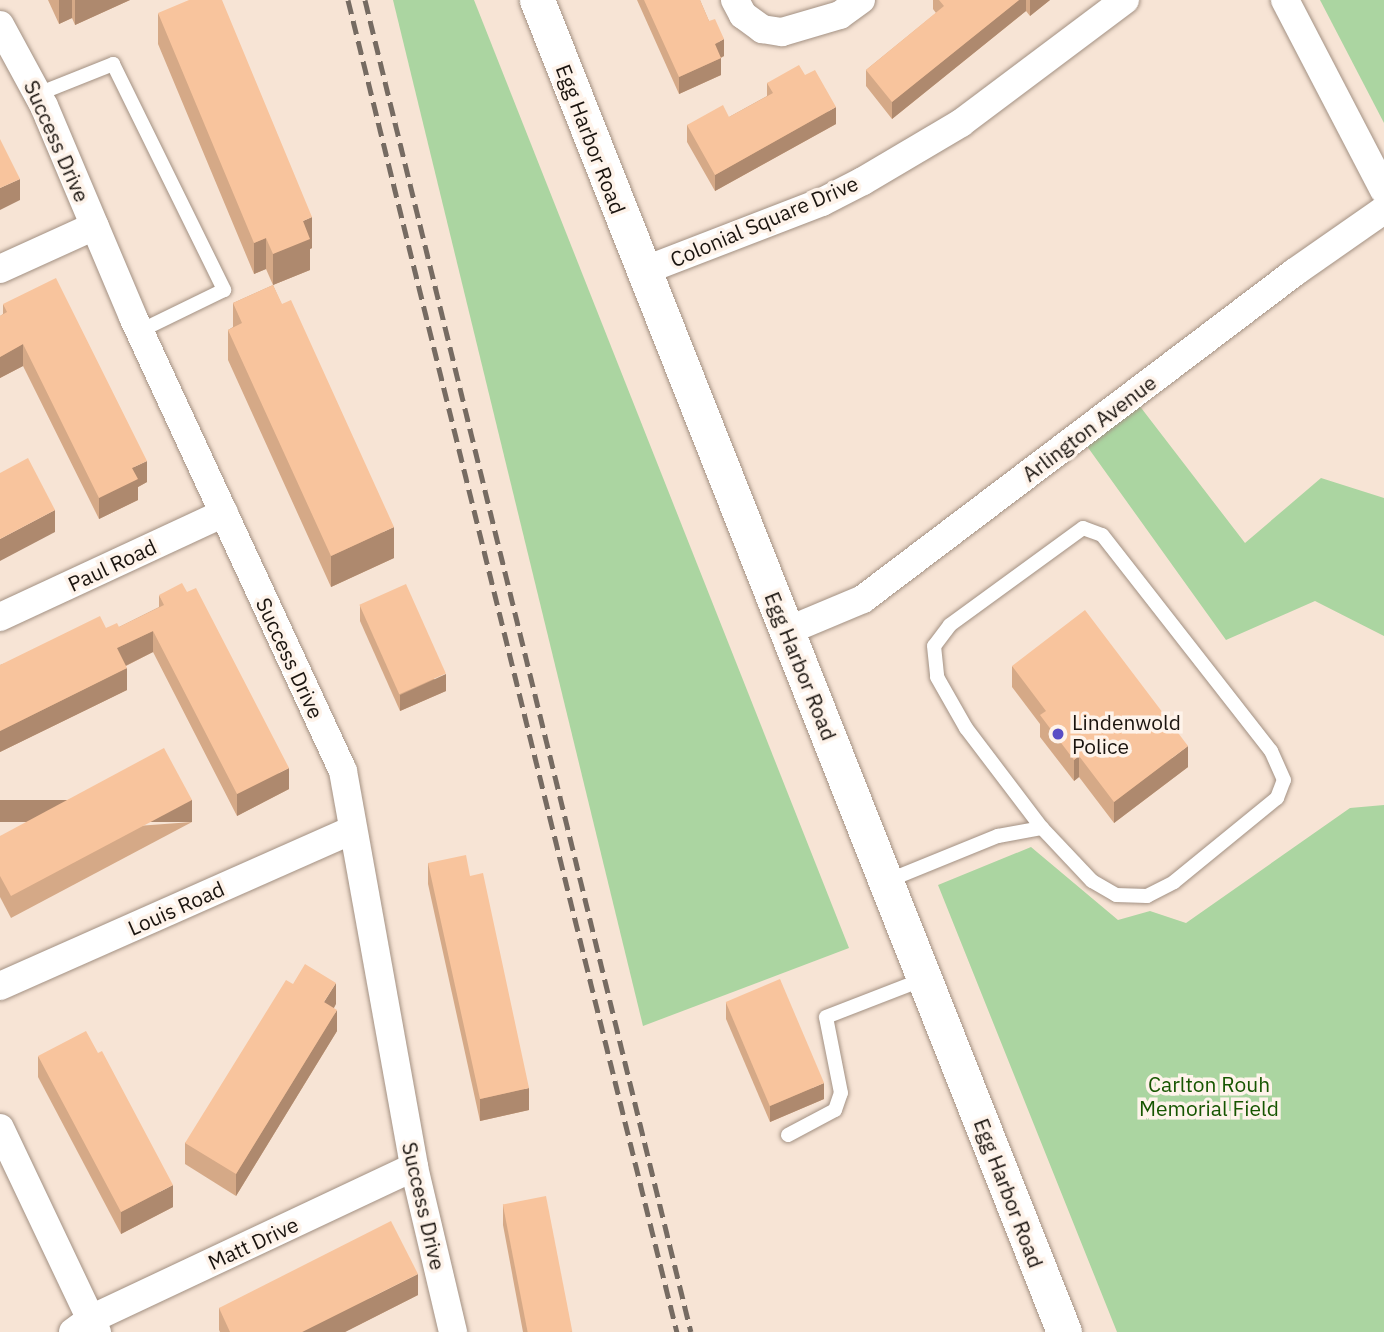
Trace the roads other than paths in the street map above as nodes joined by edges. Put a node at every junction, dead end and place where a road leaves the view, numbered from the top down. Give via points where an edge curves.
1 (537, 0) edge
2 (735, 0) edge
3 (860, 0) edge
4 (1125, 0) edge
5 (1285, 0) edge
6 (0, 25) edge
7 (38, 94) junction
8 (1384, 190) edge
9 (1384, 210) edge
10 (95, 226) junction
11 (0, 269) edge
12 (643, 271) junction
13 (140, 331) junction
14 (223, 513) junction
15 (0, 617) edge
16 (787, 631) junction
17 (1042, 828) junction
18 (352, 830) junction
19 (887, 881) junction
20 (925, 979) junction
21 (0, 986) edge
22 (0, 1128) edge
23 (788, 1135) dead end
24 (414, 1167) junction
25 (87, 1327) edge
26 (453, 1332) edge
27 (1064, 1332) edge

1 - 12 street, Egg Harbor Road
2 - 3 street via 743,15 762,29 782,32 840,15
4 - 12 street, Colonial Square Drive via 961,123 863,180 822,202
5 - 8 street
6 - 7 street, Success Drive
7 - 10 street, Success Drive
7 - 13 lane via 113,64 224,290
9 - 16 street, Arlington Avenue via 1284,280 863,599
10 - 11 street
10 - 13 street, Success Drive
12 - 16 street, Egg Harbor Road
13 - 14 street, Success Drive
14 - 15 street, Paul Road
14 - 18 street, Success Drive via 343,771
16 - 19 street, Egg Harbor Road
17 - 17 lane via 1093,881 1116,895 1147,896 1174,882 1276,798 1284,780 1271,751 1109,543 1083,528 950,625 934,646 937,677 966,728
17 - 19 lane via 998,836
18 - 21 street, Louis Road
18 - 24 street, Success Drive
19 - 20 street, Egg Harbor Road
20 - 23 lane via 825,1017 841,1093 835,1110
20 - 27 street, Egg Harbor Road
22 - 25 street
24 - 25 street, Matt Drive
24 - 26 street, Success Drive

